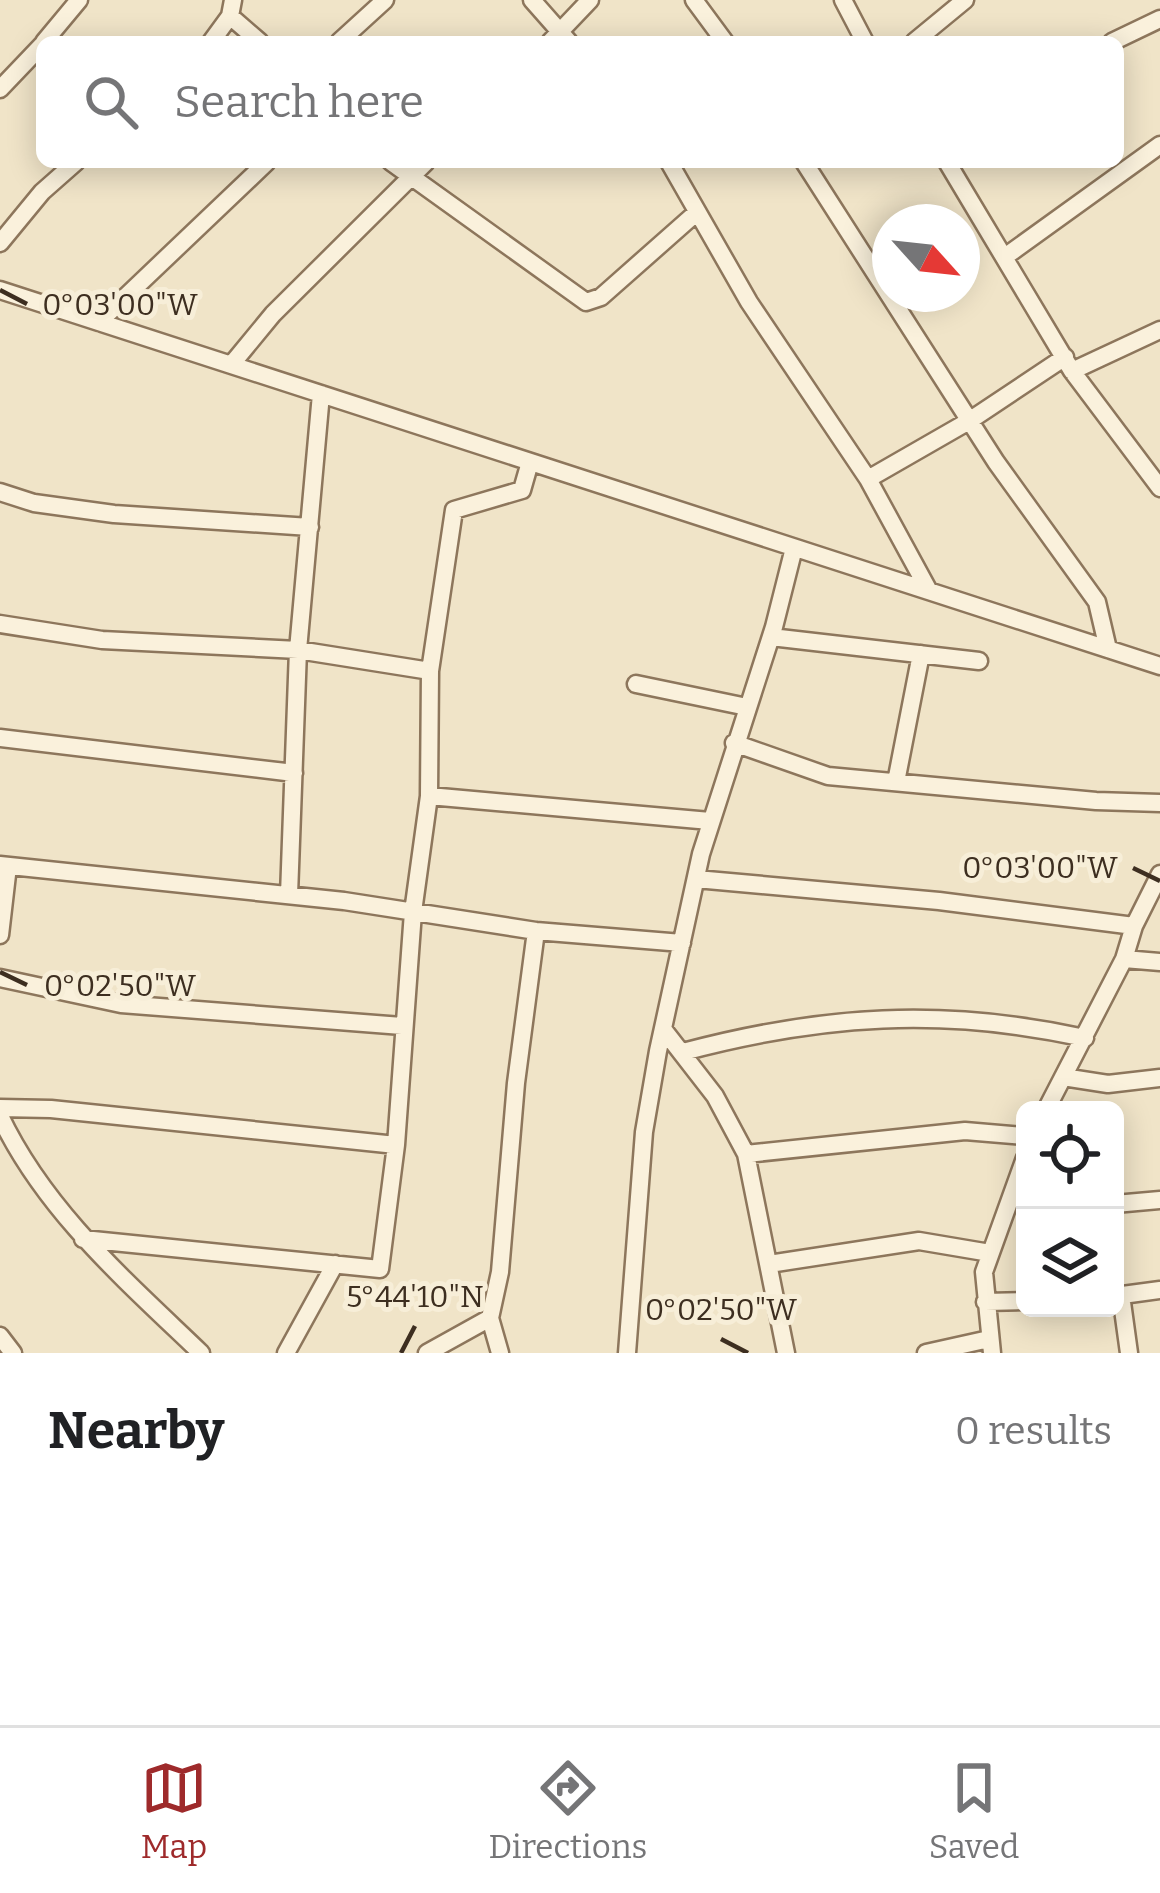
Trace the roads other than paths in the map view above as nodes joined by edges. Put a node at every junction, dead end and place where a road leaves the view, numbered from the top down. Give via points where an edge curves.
1 (79, 0) edge
2 (386, 0) edge
3 (532, 0) edge
4 (590, 0) edge
5 (694, 0) edge
6 (843, 0) edge
7 (965, 0) edge
8 (231, 8) edge
9 (1160, 19) edge
10 (50, 36) edge
11 (215, 36) edge
12 (255, 36) edge
13 (346, 36) edge
14 (558, 36) edge
15 (562, 36) edge
16 (721, 36) edge
17 (862, 36) edge
18 (921, 36) edge
19 (1124, 36) edge
20 (36, 51) edge
21 (0, 89) edge
22 (1160, 145) edge
23 (69, 168) edge
24 (262, 168) edge
25 (399, 168) edge
26 (420, 168) edge
27 (672, 168) edge
28 (808, 168) edge
29 (951, 168) edge
30 (410, 177) junction
31 (696, 213) junction
32 (0, 243) edge
33 (1006, 256) junction
34 (0, 290) edge
35 (99, 322) junction
36 (1160, 330) edge
37 (1068, 364) junction
38 (231, 365) junction
39 (321, 394) junction
40 (969, 421) junction
41 (530, 462) junction
42 (868, 479) junction
43 (1160, 488) edge
44 (0, 492) edge
45 (310, 527) junction
46 (794, 548) junction
47 (928, 591) junction
48 (0, 624) edge
49 (771, 638) junction
50 (1108, 649) junction
51 (298, 650) junction
52 (921, 654) junction
53 (979, 661) dead end
54 (1160, 666) edge
55 (430, 671) junction
56 (636, 684) dead end
57 (747, 707) junction
58 (0, 738) edge
59 (734, 743) junction
60 (294, 772) junction
61 (896, 782) junction
62 (429, 796) junction
63 (1160, 803) edge
64 (710, 821) junction
65 (4, 866) edge
66 (1160, 874) edge
67 (696, 879) junction
68 (289, 895) junction
69 (412, 912) junction
70 (1134, 926) junction
71 (536, 931) junction
72 (0, 935) edge
73 (682, 943) junction
74 (1124, 959) junction
75 (1160, 962) edge
76 (0, 978) edge
77 (402, 1026) junction
78 (663, 1029) junction
79 (1085, 1038) junction
80 (683, 1052) junction
81 (1063, 1077) junction
82 (1160, 1078) edge
83 (1051, 1101) edge
84 (0, 1112) edge
85 (1016, 1135) edge
86 (396, 1144) junction
87 (746, 1154) junction
88 (1160, 1200) edge
89 (1124, 1203) edge
90 (1016, 1207) edge
91 (83, 1239) junction
92 (990, 1253) junction
93 (334, 1264) junction
94 (769, 1264) junction
95 (1160, 1290) edge
96 (1124, 1295) edge
97 (1016, 1301) edge
98 (985, 1302) junction
99 (1122, 1317) edge
100 (490, 1318) junction
101 (0, 1336) edge
102 (991, 1346) edge
103 (13, 1353) edge
104 (201, 1353) edge
105 (286, 1353) edge
106 (427, 1353) edge
107 (500, 1353) edge
108 (626, 1353) edge
109 (786, 1353) edge
110 (926, 1353) edge
111 (1129, 1353) edge

1 - 10 street
2 - 13 street
3 - 14 street
4 - 15 street
5 - 16 street
6 - 17 street
7 - 18 street
8 - 11 street
8 - 12 street
9 - 19 street
20 - 21 street
22 - 33 street
23 - 32 street
24 - 35 street
25 - 30 street
26 - 30 street
27 - 31 street
28 - 40 street
29 - 33 street
30 - 31 street via 586,302
30 - 38 street
31 - 42 street
33 - 37 street
34 - 35 street
35 - 38 street
36 - 37 street
37 - 40 street
37 - 43 street
38 - 39 street
39 - 41 street
39 - 45 street
40 - 42 street
40 - 50 street via 1097,602
41 - 46 street
41 - 55 street via 522,490 454,510
42 - 47 street
44 - 45 street via 114,514
45 - 51 street
46 - 47 street
46 - 49 street
47 - 50 street
48 - 51 street via 102,640
49 - 52 street
49 - 57 street
50 - 54 street
51 - 55 street
51 - 60 street
52 - 53 street
52 - 61 street
55 - 62 street
56 - 57 street
57 - 59 street
58 - 60 street
59 - 61 street via 828,776
59 - 64 street
60 - 68 street
61 - 63 street
62 - 64 street
62 - 69 street
64 - 67 street
65 - 68 street
65 - 72 street
66 - 70 street
67 - 70 street
67 - 73 street
68 - 69 street
69 - 71 street
69 - 77 street
70 - 74 street
71 - 73 street
71 - 100 street
73 - 78 street
74 - 75 street
74 - 79 street
76 - 77 street via 121,1004
77 - 86 street
78 - 80 street
78 - 108 street via 644,1132
79 - 80 street via 1026,1025 840,1019
79 - 81 street
80 - 87 street
81 - 82 street via 1108,1084
81 - 83 street
84 - 86 street via 51,1109
84 - 91 street via 20,1156
85 - 87 street via 965,1131
86 - 93 street via 380,1269
87 - 94 street
88 - 89 street
90 - 92 street
91 - 93 street
91 - 104 street
92 - 94 street via 920,1240
92 - 98 street
93 - 105 street
94 - 109 street
95 - 96 street
97 - 98 street
98 - 102 street
99 - 111 street
100 - 106 street
100 - 107 street
101 - 103 street
102 - 110 street

